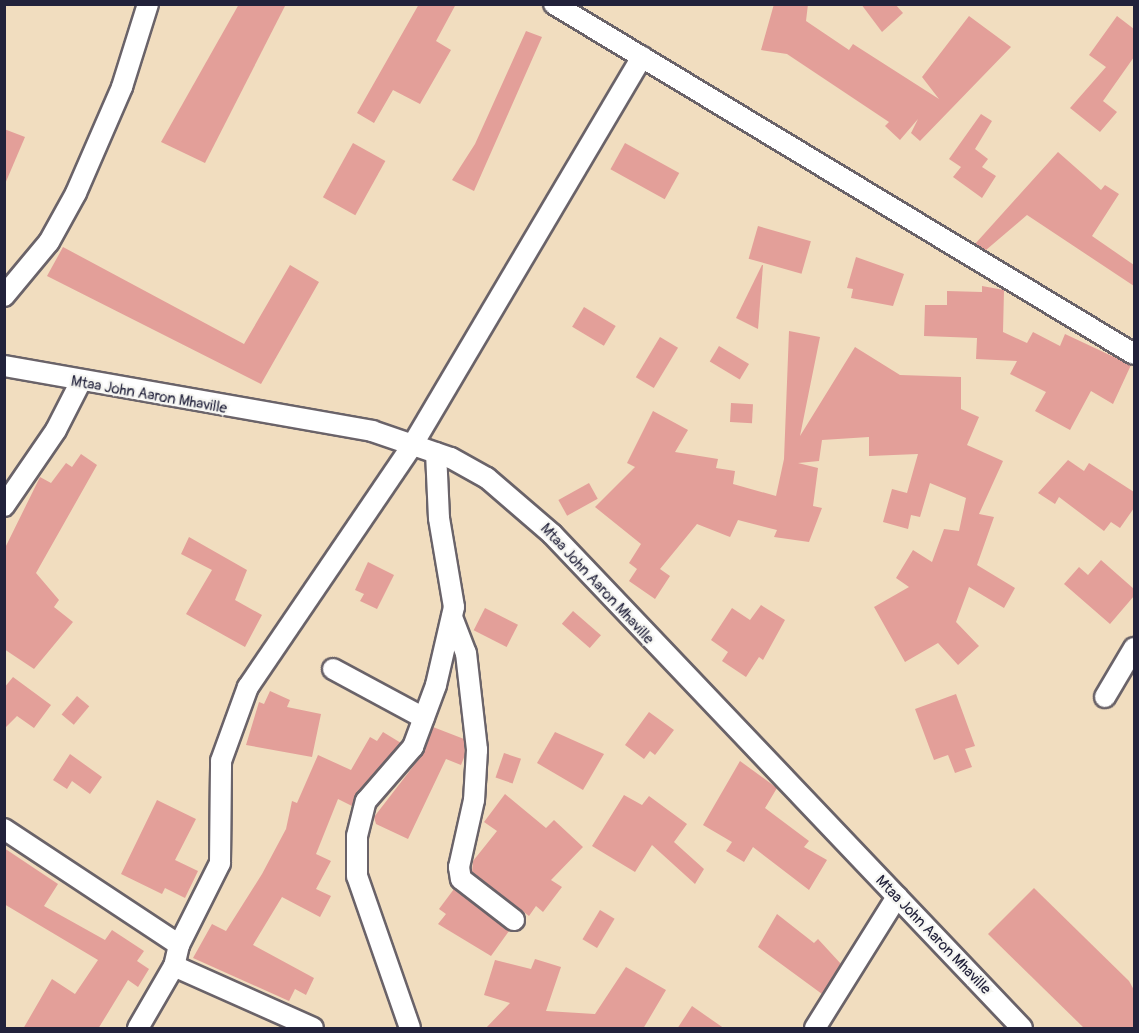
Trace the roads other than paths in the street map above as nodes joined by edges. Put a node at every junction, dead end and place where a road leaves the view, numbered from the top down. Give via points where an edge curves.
1 (148, 4) edge
2 (554, 4) edge
3 (642, 57) junction
4 (4, 296) edge
5 (1134, 354) edge
6 (4, 366) edge
7 (80, 383) junction
8 (413, 444) junction
9 (436, 453) junction
10 (4, 506) edge
11 (452, 617) junction
12 (1134, 648) edge
13 (333, 669) dead end
14 (1105, 697) dead end
15 (424, 718) junction
16 (4, 829) edge
17 (897, 897) junction
18 (514, 920) dead end
19 (179, 945) junction
20 (174, 966) junction
21 (138, 1029) edge
22 (313, 1029) edge
23 (410, 1029) edge
24 (815, 1029) edge
25 (1022, 1029) edge

1 - 4 street via 122,87 76,193 49,242
2 - 3 street
3 - 5 street
3 - 8 street
6 - 7 street, Mtaa John Aaron Mhaville
7 - 8 street, Mtaa John Aaron Mhaville via 372,431
7 - 10 street via 56,430
8 - 9 street, Mtaa John Aaron Mhaville
8 - 19 street via 248,687 221,761 220,864
9 - 11 street
9 - 17 street, Mtaa John Aaron Mhaville via 487,478 552,534
11 - 15 street
11 - 18 street via 466,653 477,750 474,800 459,867 461,879
12 - 14 street
13 - 15 street
15 - 23 street via 413,747 366,801 357,836 357,876
16 - 19 street
17 - 24 street
17 - 25 street, Mtaa John Aaron Mhaville
19 - 20 street
20 - 21 street
20 - 22 street

